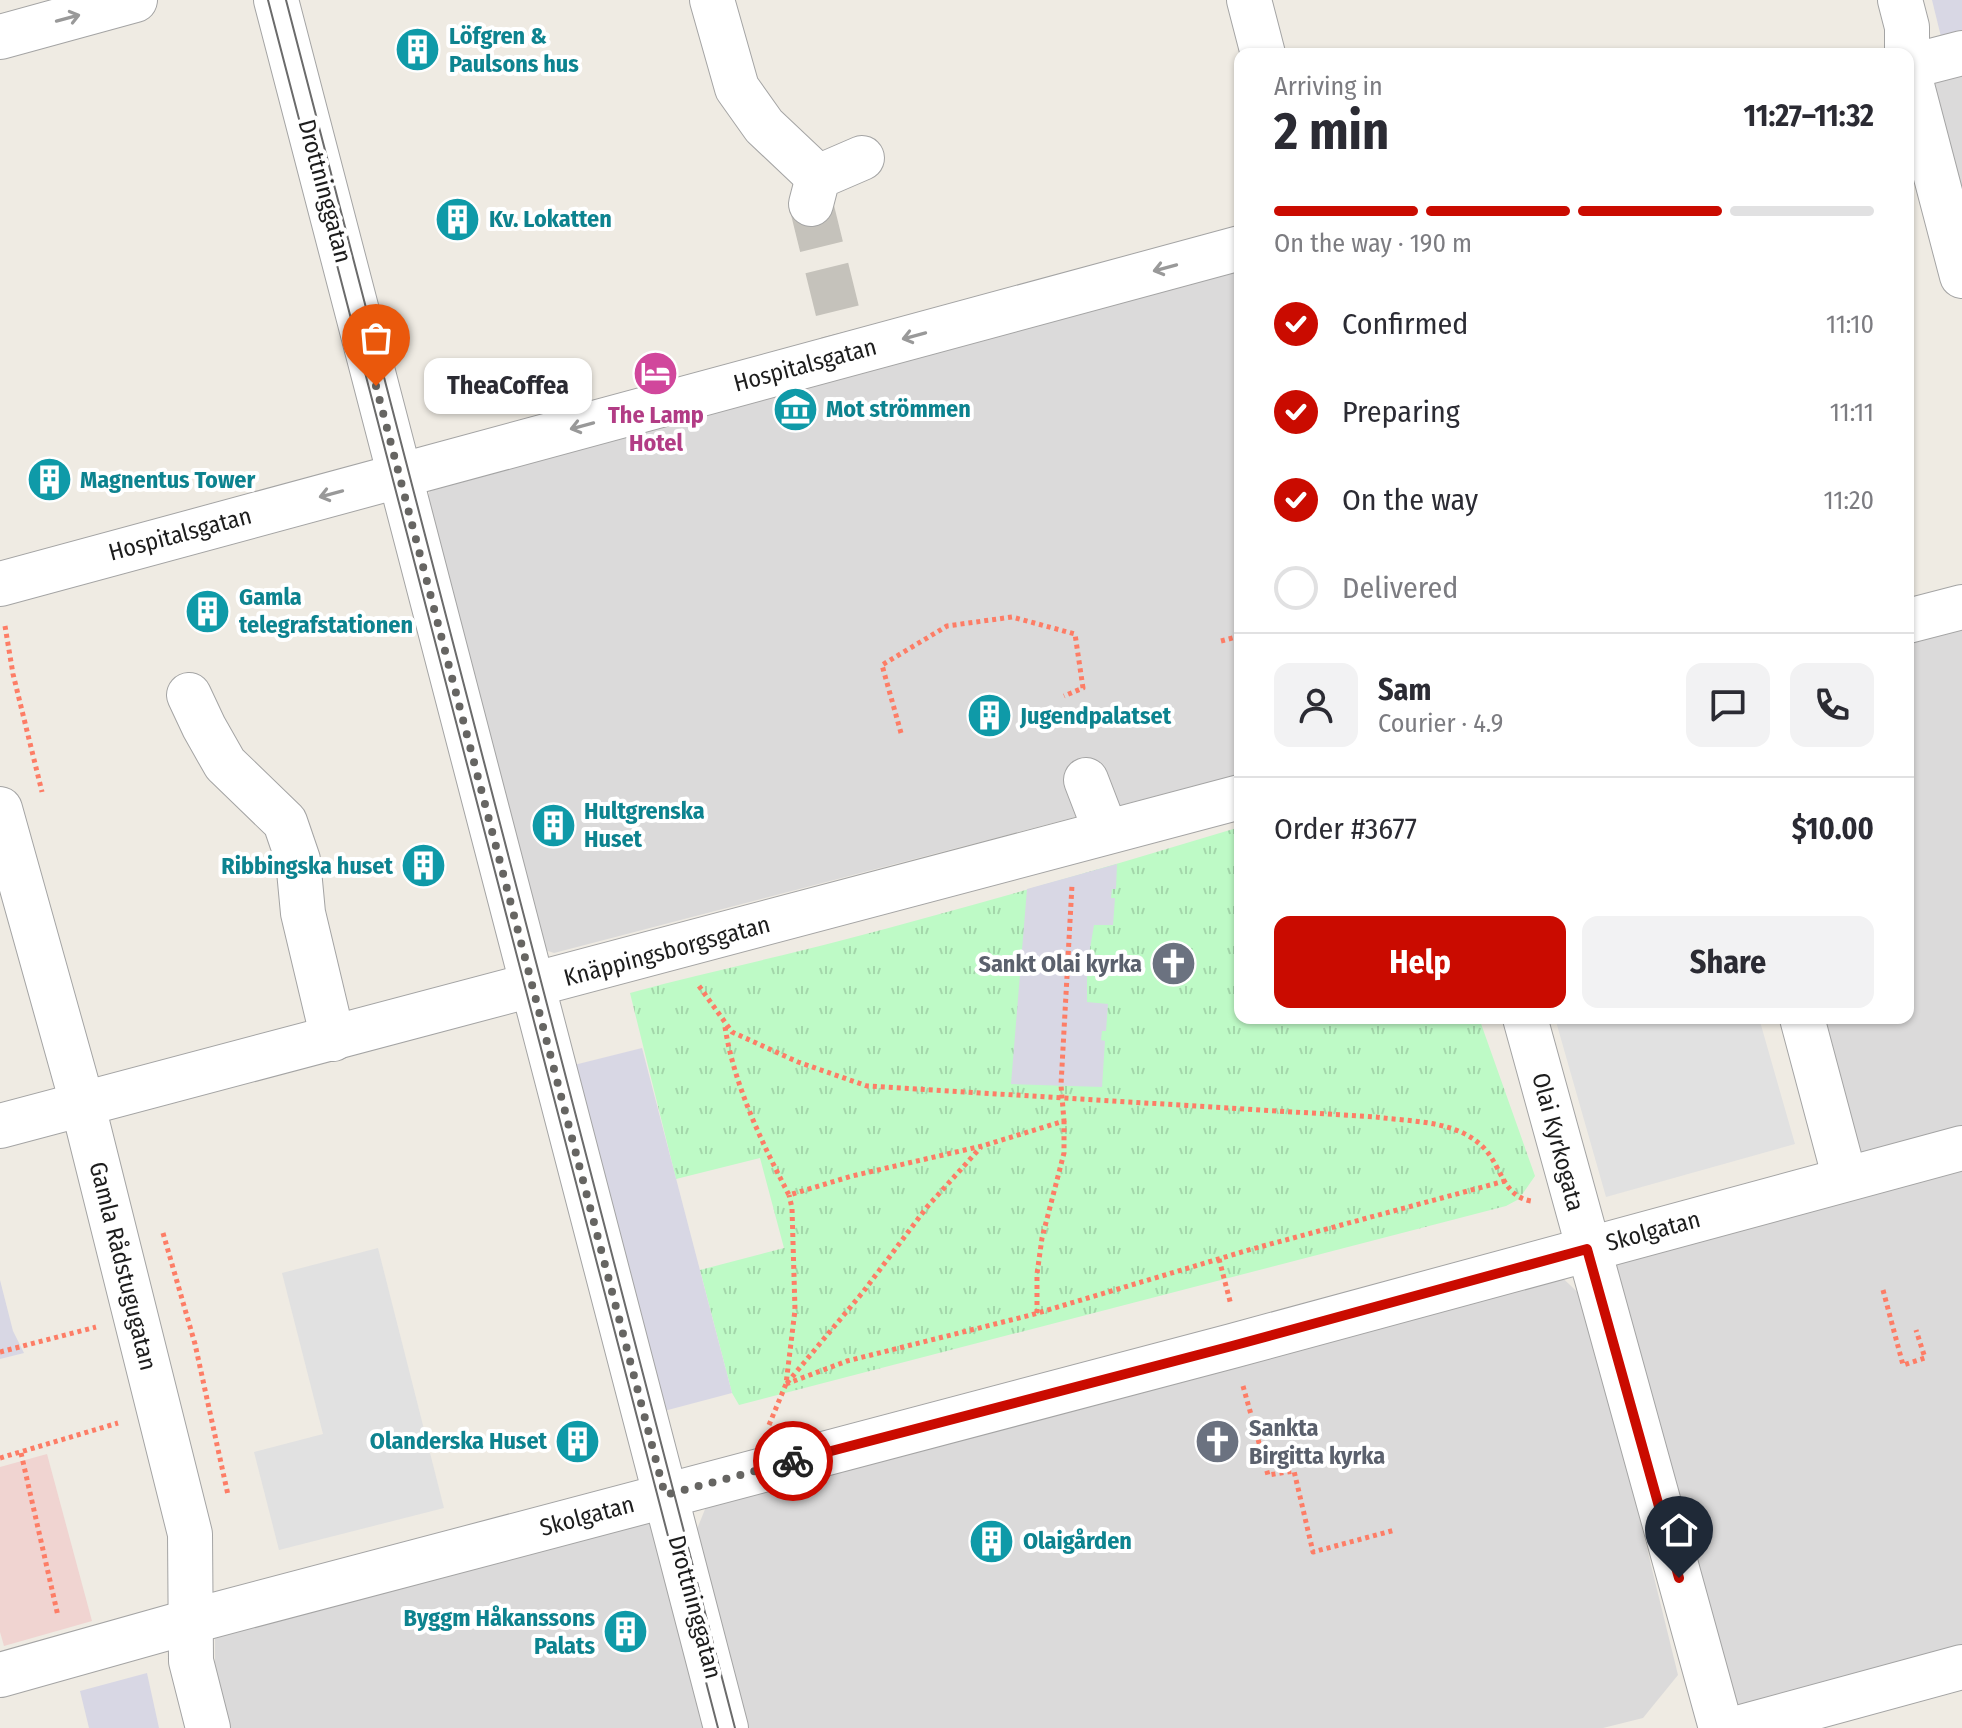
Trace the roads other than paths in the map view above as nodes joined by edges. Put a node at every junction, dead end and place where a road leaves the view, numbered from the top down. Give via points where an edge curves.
1 (135, 0) edge
2 (276, 0) edge
3 (712, 0) edge
4 (1249, 0) edge
5 (1900, 0) edge
6 (0, 37) edge
7 (1261, 48) edge
8 (1907, 48) edge
9 (1962, 53) edge
10 (1914, 66) edge
11 (1914, 91) edge
12 (862, 158) dead end
13 (1234, 250) edge
14 (1962, 276) edge
15 (399, 475) junction
16 (0, 584) edge
17 (1962, 607) edge
18 (1914, 619) edge
19 (189, 695) dead end
20 (1086, 780) dead end
21 (1234, 799) edge
22 (0, 809) edge
23 (1091, 836) junction
24 (533, 986) junction
25 (1527, 1024) edge
26 (1804, 1024) edge
27 (333, 1039) junction
28 (83, 1106) junction
29 (0, 1126) edge
30 (1962, 1148) edge
31 (1845, 1179) junction
32 (1581, 1228) junction
33 (665, 1495) junction
34 (192, 1621) junction
35 (1962, 1667) edge
36 (0, 1675) edge
37 (208, 1728) edge
38 (726, 1728) edge
39 (1721, 1728) edge
40 (1738, 1728) edge

6 -> 1 street
2 - 15 street, Drottninggatan
3 - 12 street via 737,88 814,191
4 - 7 street
5 - 8 street
9 - 10 street
11 - 14 street
13 -> 15 street, Hospitalsgatan
15 -> 16 street, Hospitalsgatan
15 - 24 street, Drottninggatan
17 - 18 street
19 - 27 street via 225,764 285,822 298,860 303,913
20 - 23 street
21 - 23 street, Knäppingsborgsgatan
22 - 28 street, Gamla Rådstugugatan
23 - 24 street, Knäppingsborgsgatan
24 - 27 street, Knäppingsborgsgatan
24 - 33 street, Drottninggatan
25 - 32 street, Olai Kyrkogata
26 - 31 street
27 - 28 street, Knäppingsborgsgatan
28 - 29 street, Knäppingsborgsgatan
28 - 34 street, Gamla Rådstugugatan via 190,1534
30 - 31 street, Skolgatan
31 - 32 street, Skolgatan
32 - 33 street, Skolgatan via 1232,1346
32 - 39 street, Olai Kyrkogata
33 - 34 street, Skolgatan
33 - 38 street, Drottninggatan
34 - 36 street, Skolgatan
34 - 37 street, Gamla Rådstugugatan via 191,1661
35 - 40 street

